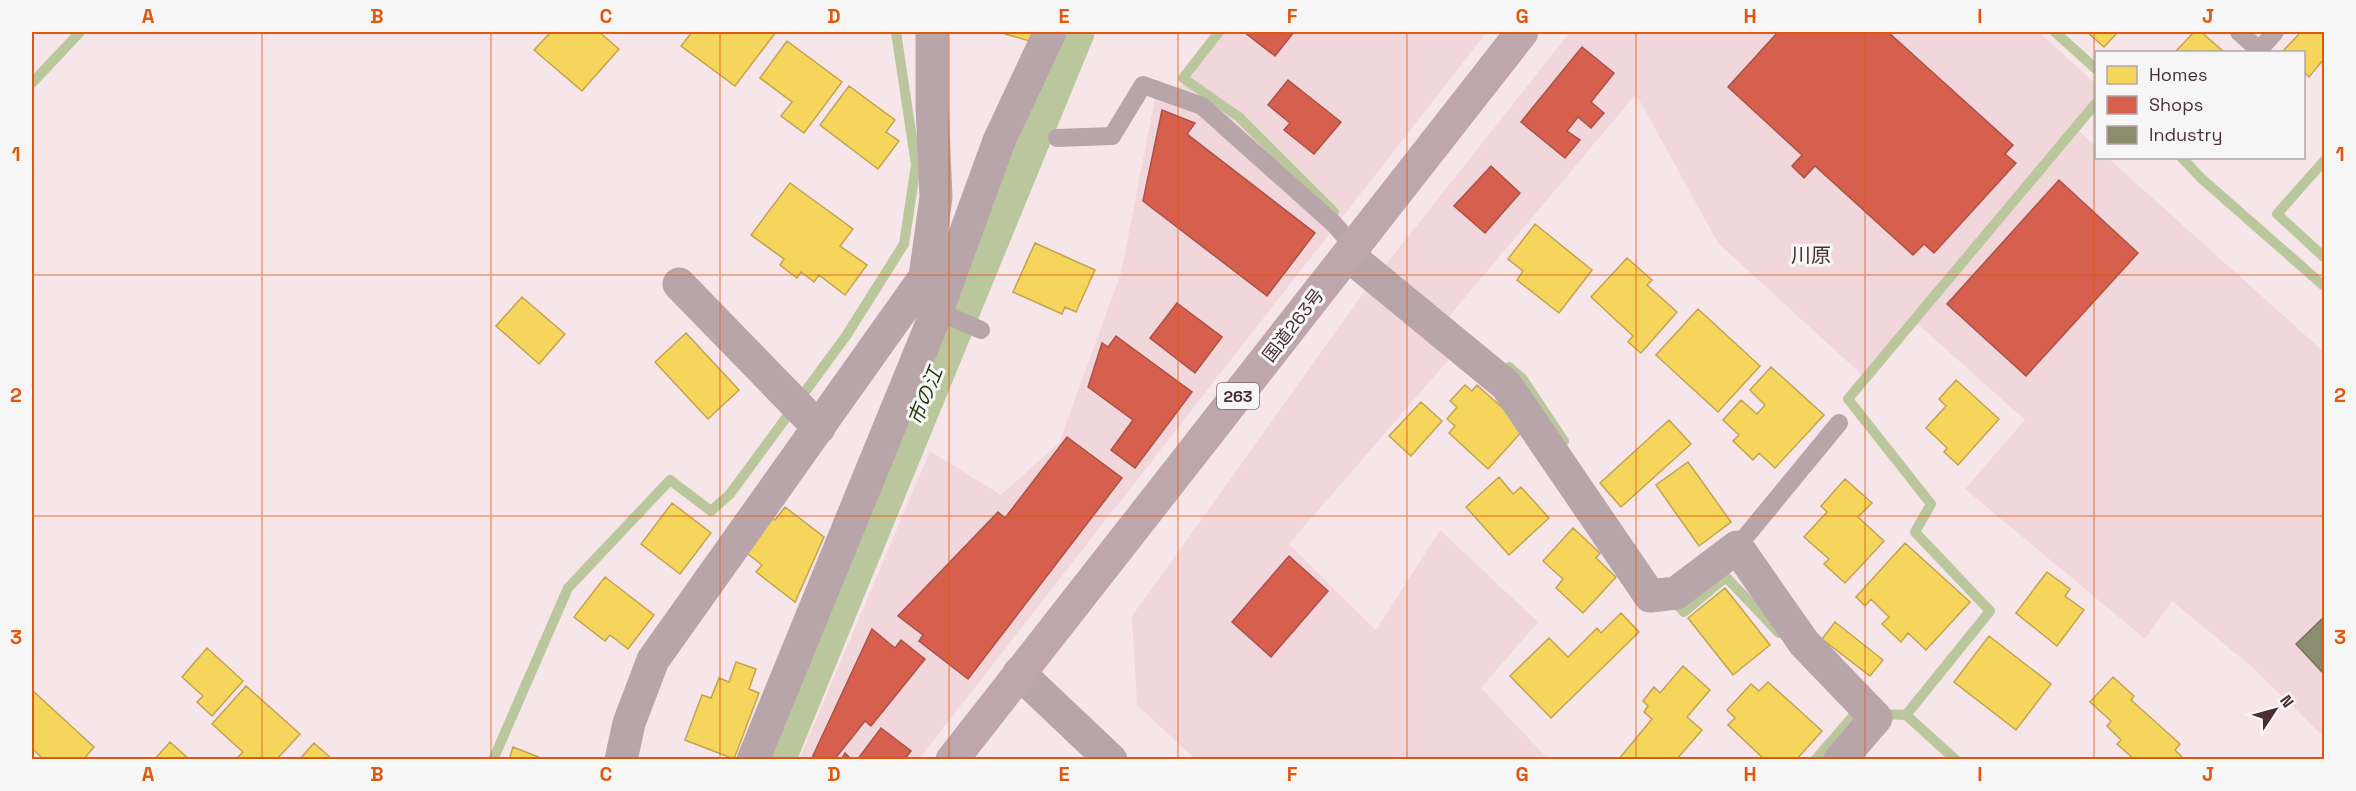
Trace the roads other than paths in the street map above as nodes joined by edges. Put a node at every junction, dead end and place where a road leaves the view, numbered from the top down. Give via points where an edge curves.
1 (932, 32) edge
2 (1050, 32) edge
3 (1522, 32) edge
4 (2239, 32) edge
5 (2275, 32) edge
6 (1057, 138) dead end
7 (1351, 251) junction
8 (679, 284) dead end
9 (923, 305) junction
10 (981, 330) dead end
11 (803, 412) junction
12 (1839, 423) dead end
13 (1737, 546) junction
14 (1020, 673) junction
15 (621, 759) edge
16 (753, 759) edge
17 (952, 759) edge
18 (1112, 759) edge
19 (1839, 759) edge

1 - 9 street via 936,197
2 - 9 street
3 - 7 highway, 国道263号 / 263
4 - 5 lane via 2259,50
6 - 7 lane via 1112,136 1143,85 1202,106 1334,224
7 - 13 street via 1506,385 1663,594
7 - 14 highway, 国道263号 / 263
8 - 11 street
9 - 10 lane
9 - 11 street
9 - 16 street
11 - 15 street via 653,660 629,723
12 - 13 lane
13 - 19 street via 1804,643 1867,709
14 - 17 highway, 国道263号 / 263
14 - 18 street

